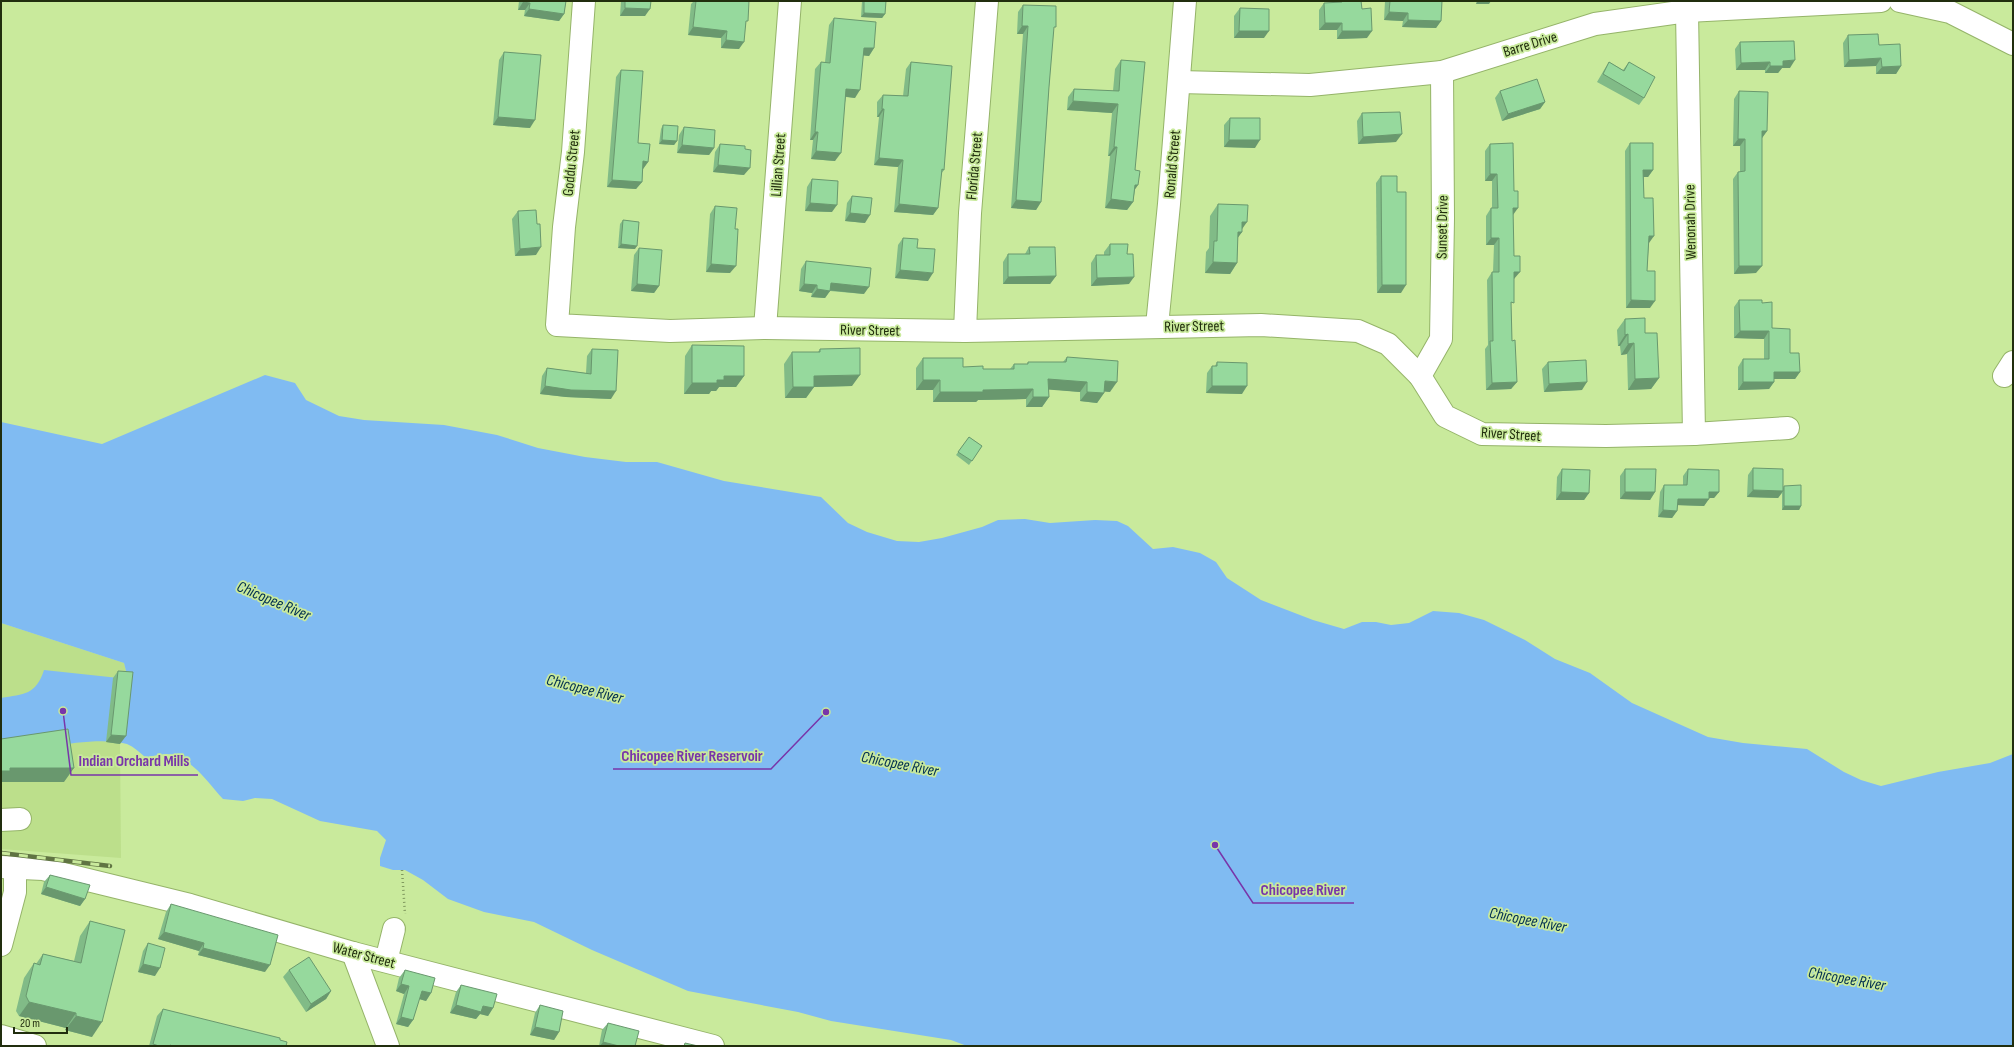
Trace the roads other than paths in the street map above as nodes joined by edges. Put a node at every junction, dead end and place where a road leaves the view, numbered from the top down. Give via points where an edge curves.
1 (584, 1) edge
2 (790, 1) edge
3 (987, 1) edge
4 (1185, 1) edge
5 (1881, 1) edge
6 (1900, 1) edge
7 (1687, 10) junction
8 (2013, 44) edge
9 (1442, 72) junction
10 (1179, 82) junction
11 (557, 324) joint
12 (1157, 326) junction
13 (764, 328) junction
14 (965, 331) junction
15 (1420, 376) junction
16 (1788, 428) dead end
17 (1694, 434) junction
18 (8, 868) edge
19 (394, 928) road end
20 (1, 945) edge
21 (353, 952) junction
22 (386, 961) junction
23 (1, 1036) edge
24 (35, 1046) edge
25 (388, 1046) edge
26 (713, 1046) edge

1 - 11 street, Goddu Street
2 - 13 street, Lillian Street
3 - 14 street, Florida Street via 970,213
4 - 10 street, Ronald Street
5 - 7 street, Barre Drive
6 - 8 street via 1950,12
7 - 9 street, Barre Drive via 1595,24
7 - 17 street, Wenonah Drive
9 - 10 street, Barre Drive via 1310,85
9 - 15 street, Sunset Drive via 1441,339
10 - 12 street, Ronald Street
11 - 13 street, River Street via 670,331
12 - 14 street, River Street
12 - 15 street, River Street via 1261,325 1358,331 1388,344
13 - 14 street, River Street
15 - 17 street, River Street via 1445,416 1482,434
16 - 17 street, River Street
18 - 20 street via 14,892
18 - 21 street, Water Street via 43,868
19 - 22 street
21 - 22 street, Water Street
21 - 25 street
22 - 26 street, Water Street
23 - 24 street

